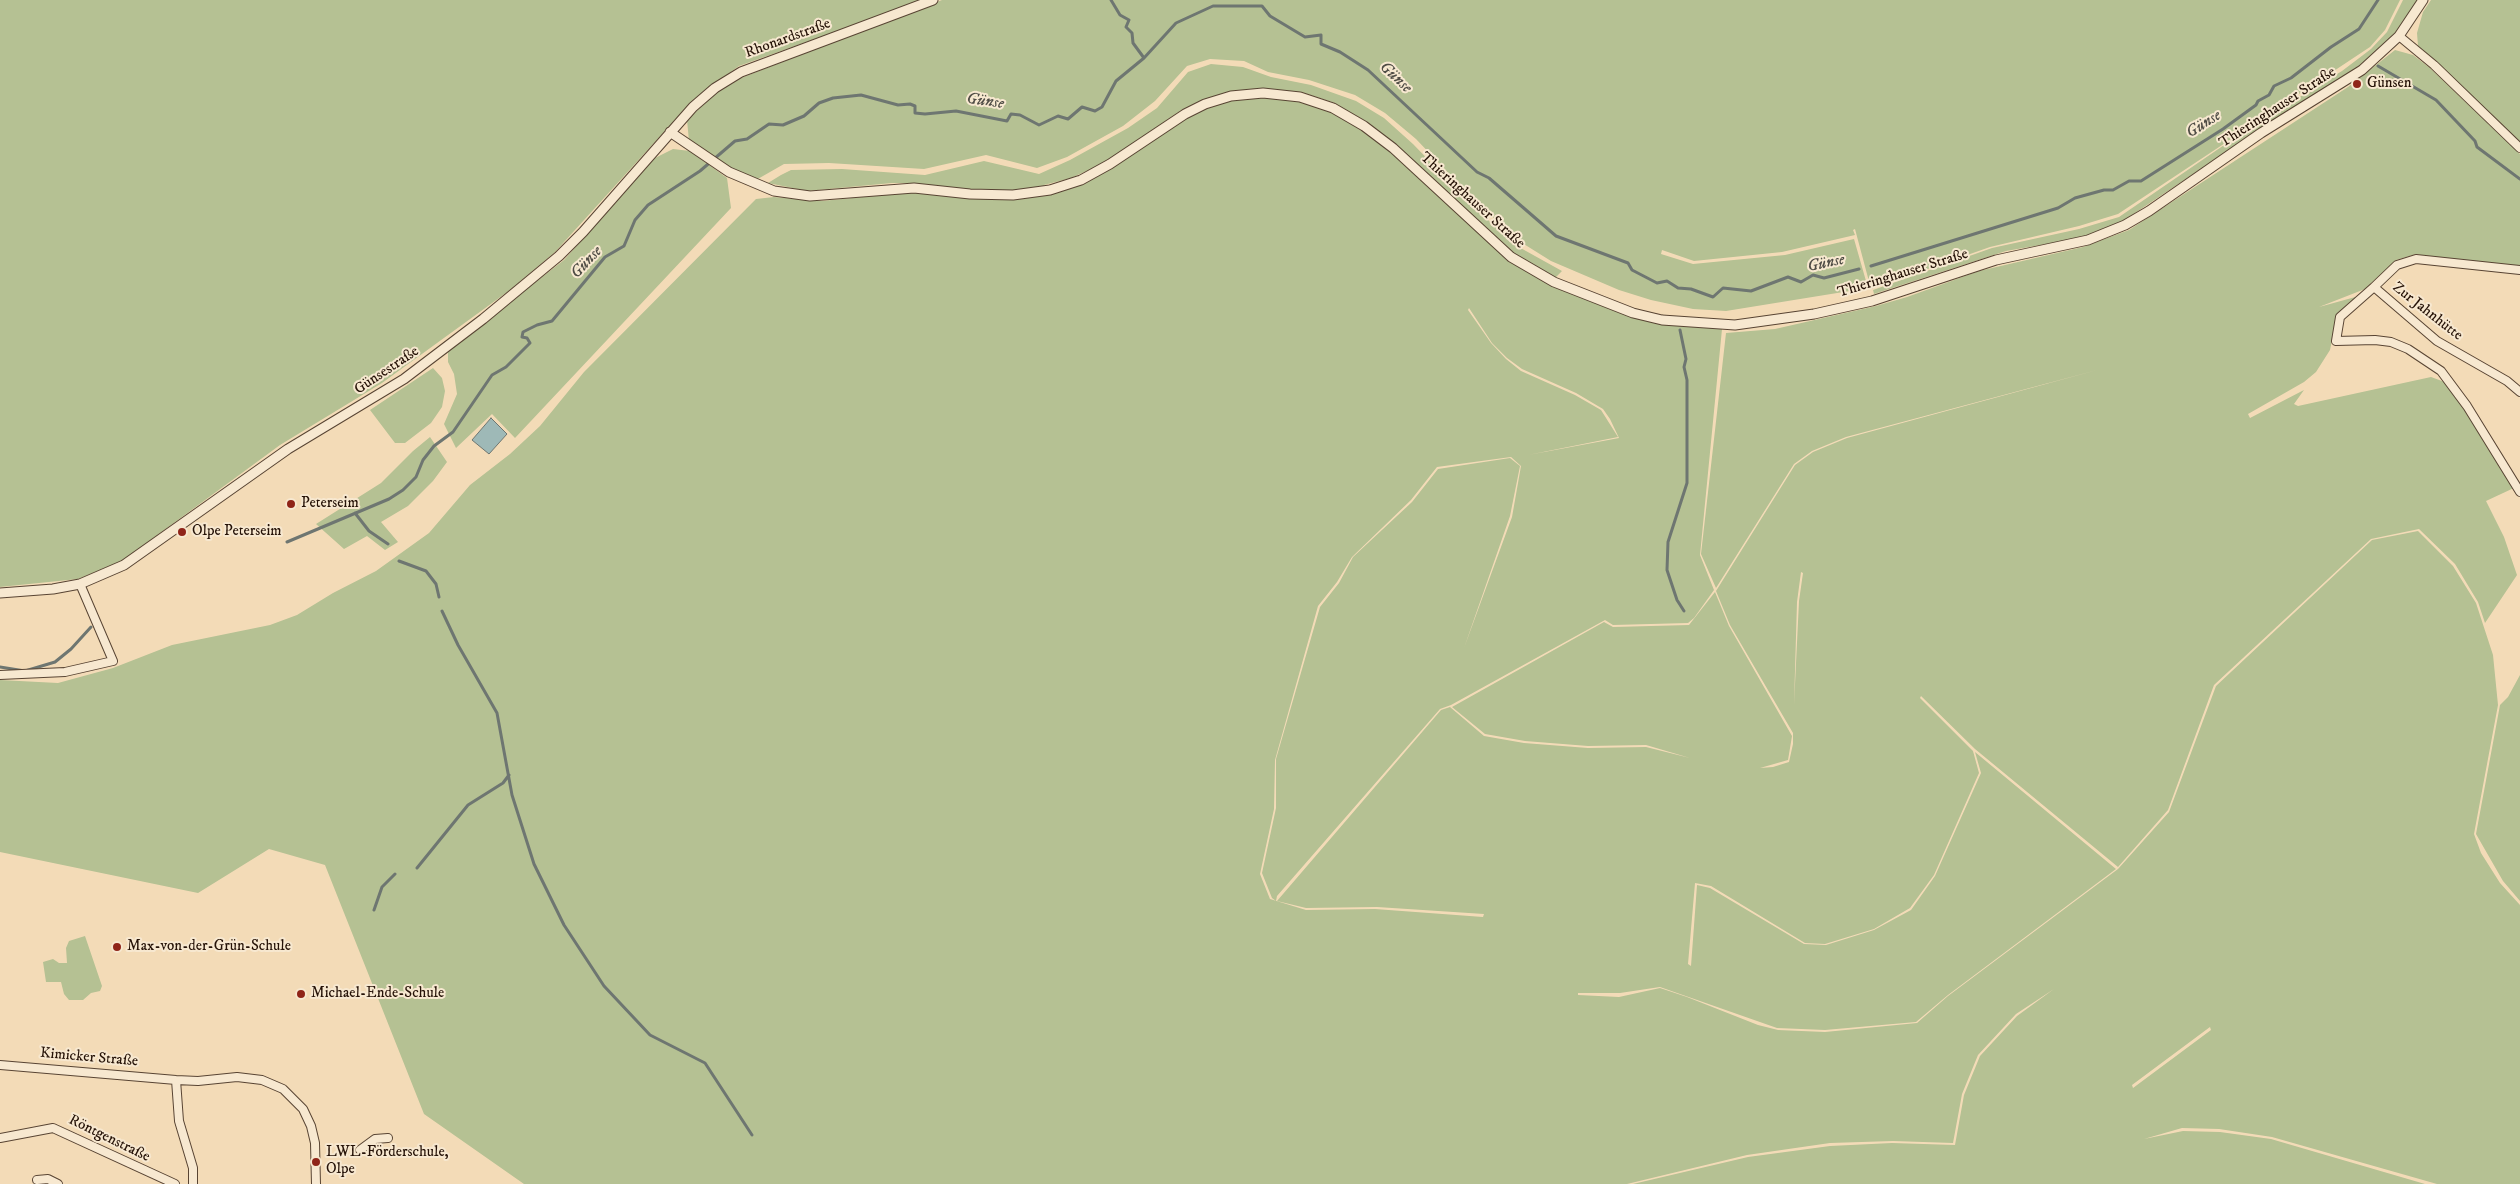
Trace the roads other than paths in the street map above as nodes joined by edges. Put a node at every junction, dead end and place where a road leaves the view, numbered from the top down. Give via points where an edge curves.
1 (933, 0) edge
2 (2423, 0) edge
3 (2398, 36) junction
4 (670, 132) junction
5 (2520, 148) edge
6 (2520, 270) edge
7 (2374, 288) junction
8 (2520, 392) edge
9 (2520, 492) edge
10 (80, 584) junction
11 (0, 593) edge
12 (0, 675) edge
13 (0, 1065) edge
14 (176, 1080) junction
15 (0, 1138) edge
16 (388, 1138) dead end
17 (360, 1150) dead end
18 (37, 1180) dead end
19 (58, 1184) edge
20 (174, 1184) edge
21 (193, 1184) edge
22 (316, 1184) edge

1 - 4 street, Rhonardstraße via 741,72 715,88
2 - 3 street, Thieringhauser Straße
3 - 4 street, Thieringhauser Straße via 2355,75 2261,133 2149,211 2106,234 1996,260 1872,301 1814,314 1735,325 1677,322 1633,313 1554,282 1511,257 1393,148 1364,126 1333,108 1300,96 1263,93 1232,96 1205,104 1082,180 1050,190 1013,195 914,188 810,196 765,188 739,178
3 - 5 street via 2434,65
4 - 10 street, Günsestraße via 584,232 483,319 404,379 288,449 124,565
6 - 7 street, Zur Jahnhütte via 2416,259 2397,265
7 - 8 street, Zur Jahnhütte via 2437,341 2508,381
7 - 9 street via 2340,317 2336,340 2392,342 2441,371 2467,406
10 - 11 street, Günsestraße
10 - 12 street via 113,660 66,672
13 - 14 street, Kimicker Straße
14 - 21 street via 179,1121 193,1168
14 - 22 street, Kimicker Straße via 237,1077 262,1080 283,1089 303,1109 311,1126 315,1143
15 - 20 street, Röntgenstraße via 53,1128
16 - 17 street via 375,1139
18 - 19 street via 48,1179

